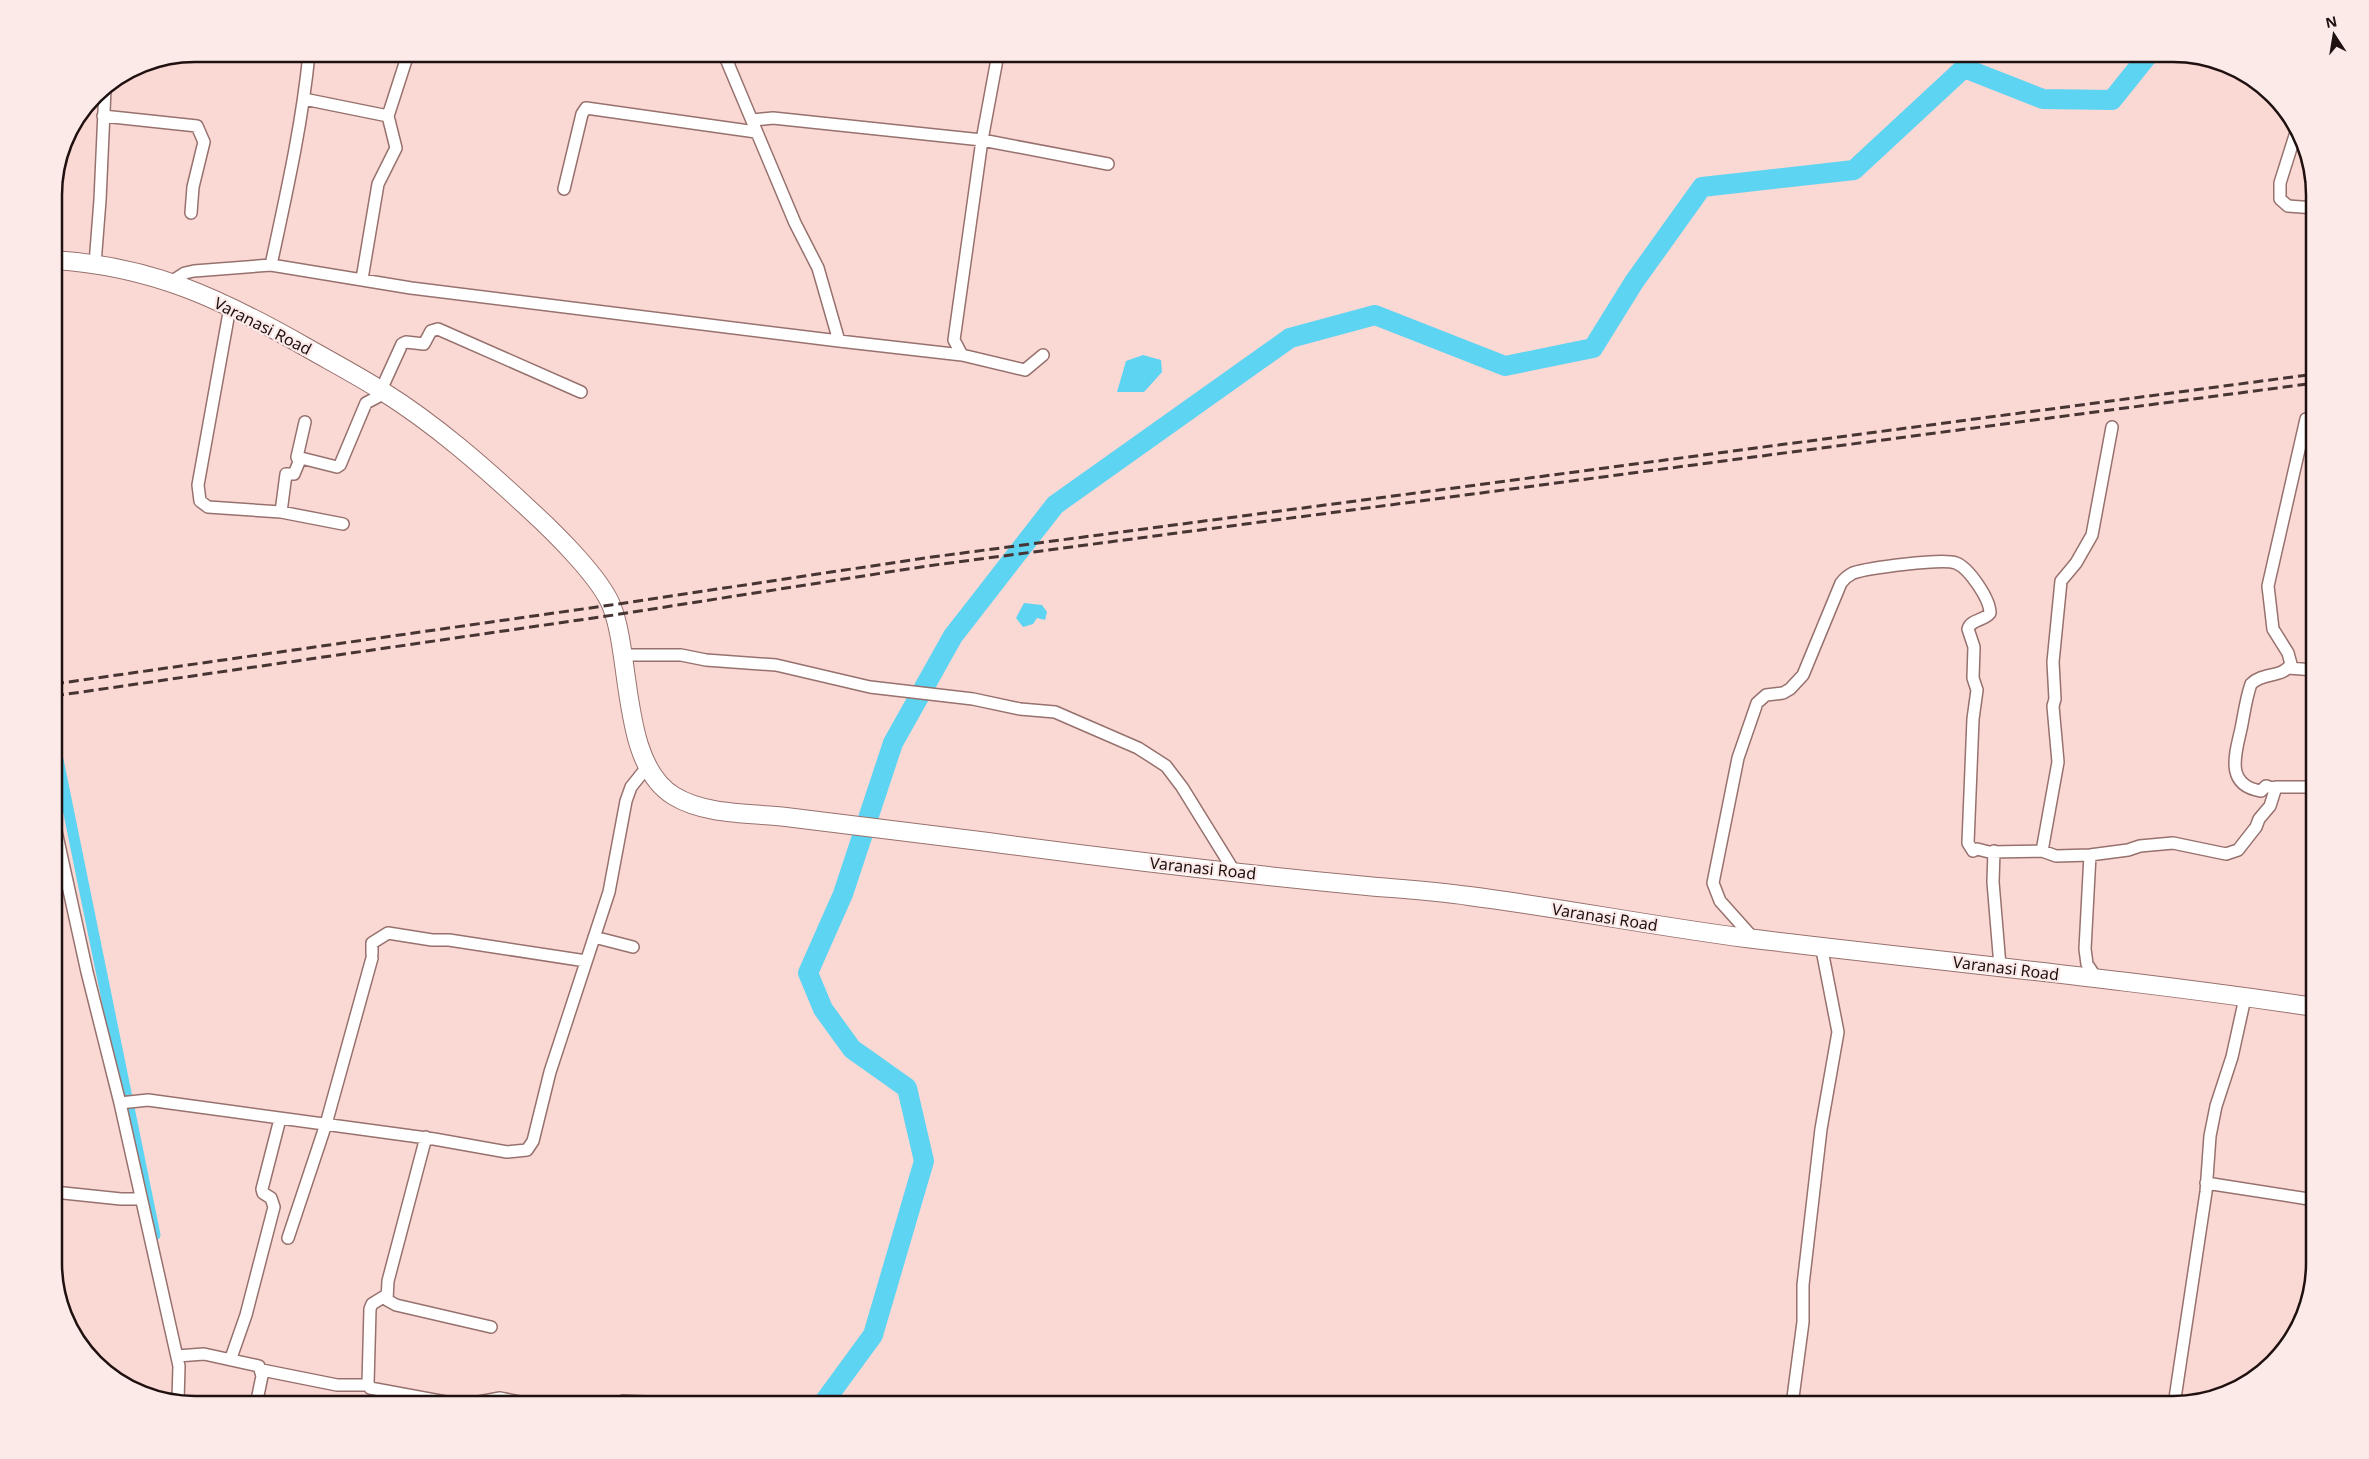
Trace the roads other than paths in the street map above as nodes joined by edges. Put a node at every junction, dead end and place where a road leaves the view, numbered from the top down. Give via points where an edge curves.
1 (309, 63) edge
2 (405, 63) edge
3 (728, 63) edge
4 (996, 63) edge
5 (304, 99) junction
6 (104, 100) edge
7 (103, 116) junction
8 (388, 116) junction
9 (753, 120) junction
10 (756, 132) junction
11 (982, 140) junction
12 (2294, 140) edge
13 (1108, 164) dead end
14 (564, 189) dead end
15 (2306, 207) edge
16 (191, 213) dead end
17 (63, 261) edge
18 (95, 264) junction
19 (271, 265) junction
20 (362, 279) junction
21 (172, 282) junction
22 (230, 306) junction
23 (839, 341) junction
24 (1043, 355) dead end
25 (962, 356) junction
26 (383, 392) junction
27 (581, 392) dead end
28 (2306, 418) dead end
29 (305, 422) dead end
30 (2112, 427) dead end
31 (297, 457) junction
32 (281, 512) junction
33 (343, 524) dead end
34 (622, 655) junction
35 (2288, 668) junction
36 (2306, 669) edge
37 (647, 767) junction
38 (2276, 787) junction
39 (2306, 787) edge
40 (1994, 851) junction
41 (2042, 852) junction
42 (2090, 855) junction
43 (63, 863) edge
44 (1234, 871) junction
45 (594, 937) junction
46 (1754, 939) junction
47 (1821, 945) junction
48 (633, 947) dead end
49 (586, 961) junction
50 (2000, 966) junction
51 (2097, 979) junction
52 (2245, 998) junction
53 (2306, 1006) edge
54 (124, 1102) junction
55 (280, 1119) junction
56 (326, 1124) junction
57 (426, 1138) junction
58 (2206, 1183) junction
59 (63, 1193) edge
60 (141, 1199) junction
61 (2306, 1199) edge
62 (288, 1238) dead end
63 (386, 1296) junction
64 (491, 1326) dead end
65 (181, 1356) junction
66 (231, 1358) junction
67 (262, 1370) junction
68 (369, 1385) junction
69 (178, 1395) edge
70 (258, 1396) edge
71 (411, 1396) edge
72 (1793, 1396) edge
73 (2175, 1396) edge

1 - 5 street
2 - 8 street
3 - 9 street
4 - 11 street
5 - 8 street
5 - 19 street
6 - 7 street
7 - 16 street via 198,126 204,142 193,187
7 - 18 street
8 - 20 street via 396,148 378,184
9 - 10 street
9 - 11 street via 773,118
10 - 14 street via 586,108
10 - 23 street via 818,268
11 - 13 street
11 - 25 street via 954,340
12 - 15 street via 2280,183 2280,200 2288,206
17 - 18 highway, Varanasi Road
18 - 21 highway, Varanasi Road
19 - 20 street
19 - 21 street via 194,271
20 - 23 street via 411,288
21 - 22 highway, Varanasi Road
22 - 26 highway, Varanasi Road
22 - 32 street via 198,493 200,501 208,507
23 - 25 street
24 - 25 street via 1025,370
26 - 27 street via 402,344 424,344 431,331 438,329
26 - 31 street via 366,403 340,465 337,467
26 - 34 highway, Varanasi Road via 499,481 539,518 593,578 611,605
28 - 35 street via 2268,586 2273,629 2291,660
29 - 31 street
30 - 41 street via 2092,535 2061,581 2053,662 2058,762
31 - 32 street via 299,462 294,474 286,474
32 - 33 street
34 - 37 highway, Varanasi Road via 629,698
34 - 44 street via 682,655 776,666 870,687 1055,712 1159,760 1182,787
35 - 36 street
35 - 38 street via 2259,677 2251,684 2234,756 2238,777 2248,787 2261,791 2266,786
37 - 44 highway, Varanasi Road via 662,788 690,804
37 - 45 street via 631,787 626,801 612,881
38 - 39 street
38 - 42 street via 2270,806 2241,846 2232,852 2218,853 2173,843
40 - 41 street
40 - 46 street via 1973,851 1968,843 1973,719 1978,690 1973,678 1974,647 1968,629 1990,613 1988,602 1962,566 1955,563 1921,563 1854,573 1841,583 1803,675 1790,689 1766,695 1757,703 1738,758 1713,882 1720,901
40 - 50 street via 1993,882
41 - 42 street via 2056,856
42 - 51 street via 2085,949 2087,964
43 - 54 street via 87,972
44 - 46 highway, Varanasi Road via 1471,896
45 - 48 street
45 - 49 street
46 - 47 highway, Varanasi Road
47 - 50 highway, Varanasi Road
47 - 72 street via 1838,1032 1822,1130
49 - 56 street via 388,933 372,942 372,956
49 - 57 street via 550,1072 531,1146 514,1152
50 - 51 highway, Varanasi Road
51 - 52 highway, Varanasi Road
52 - 53 highway, Varanasi Road
52 - 58 street via 2232,1057 2212,1120
54 - 55 street via 140,1100
54 - 60 street
55 - 56 street
55 - 66 street via 262,1189 274,1207 246,1315
56 - 57 street
56 - 62 street
57 - 63 street
58 - 61 street
58 - 73 street
59 - 60 street
60 - 65 street
63 - 64 street via 396,1305
63 - 68 street via 372,1304 370,1309
65 - 66 street via 204,1354
65 - 69 street
66 - 67 street via 254,1363
67 - 68 street via 337,1385
67 - 70 street
68 - 71 street via 377,1390

